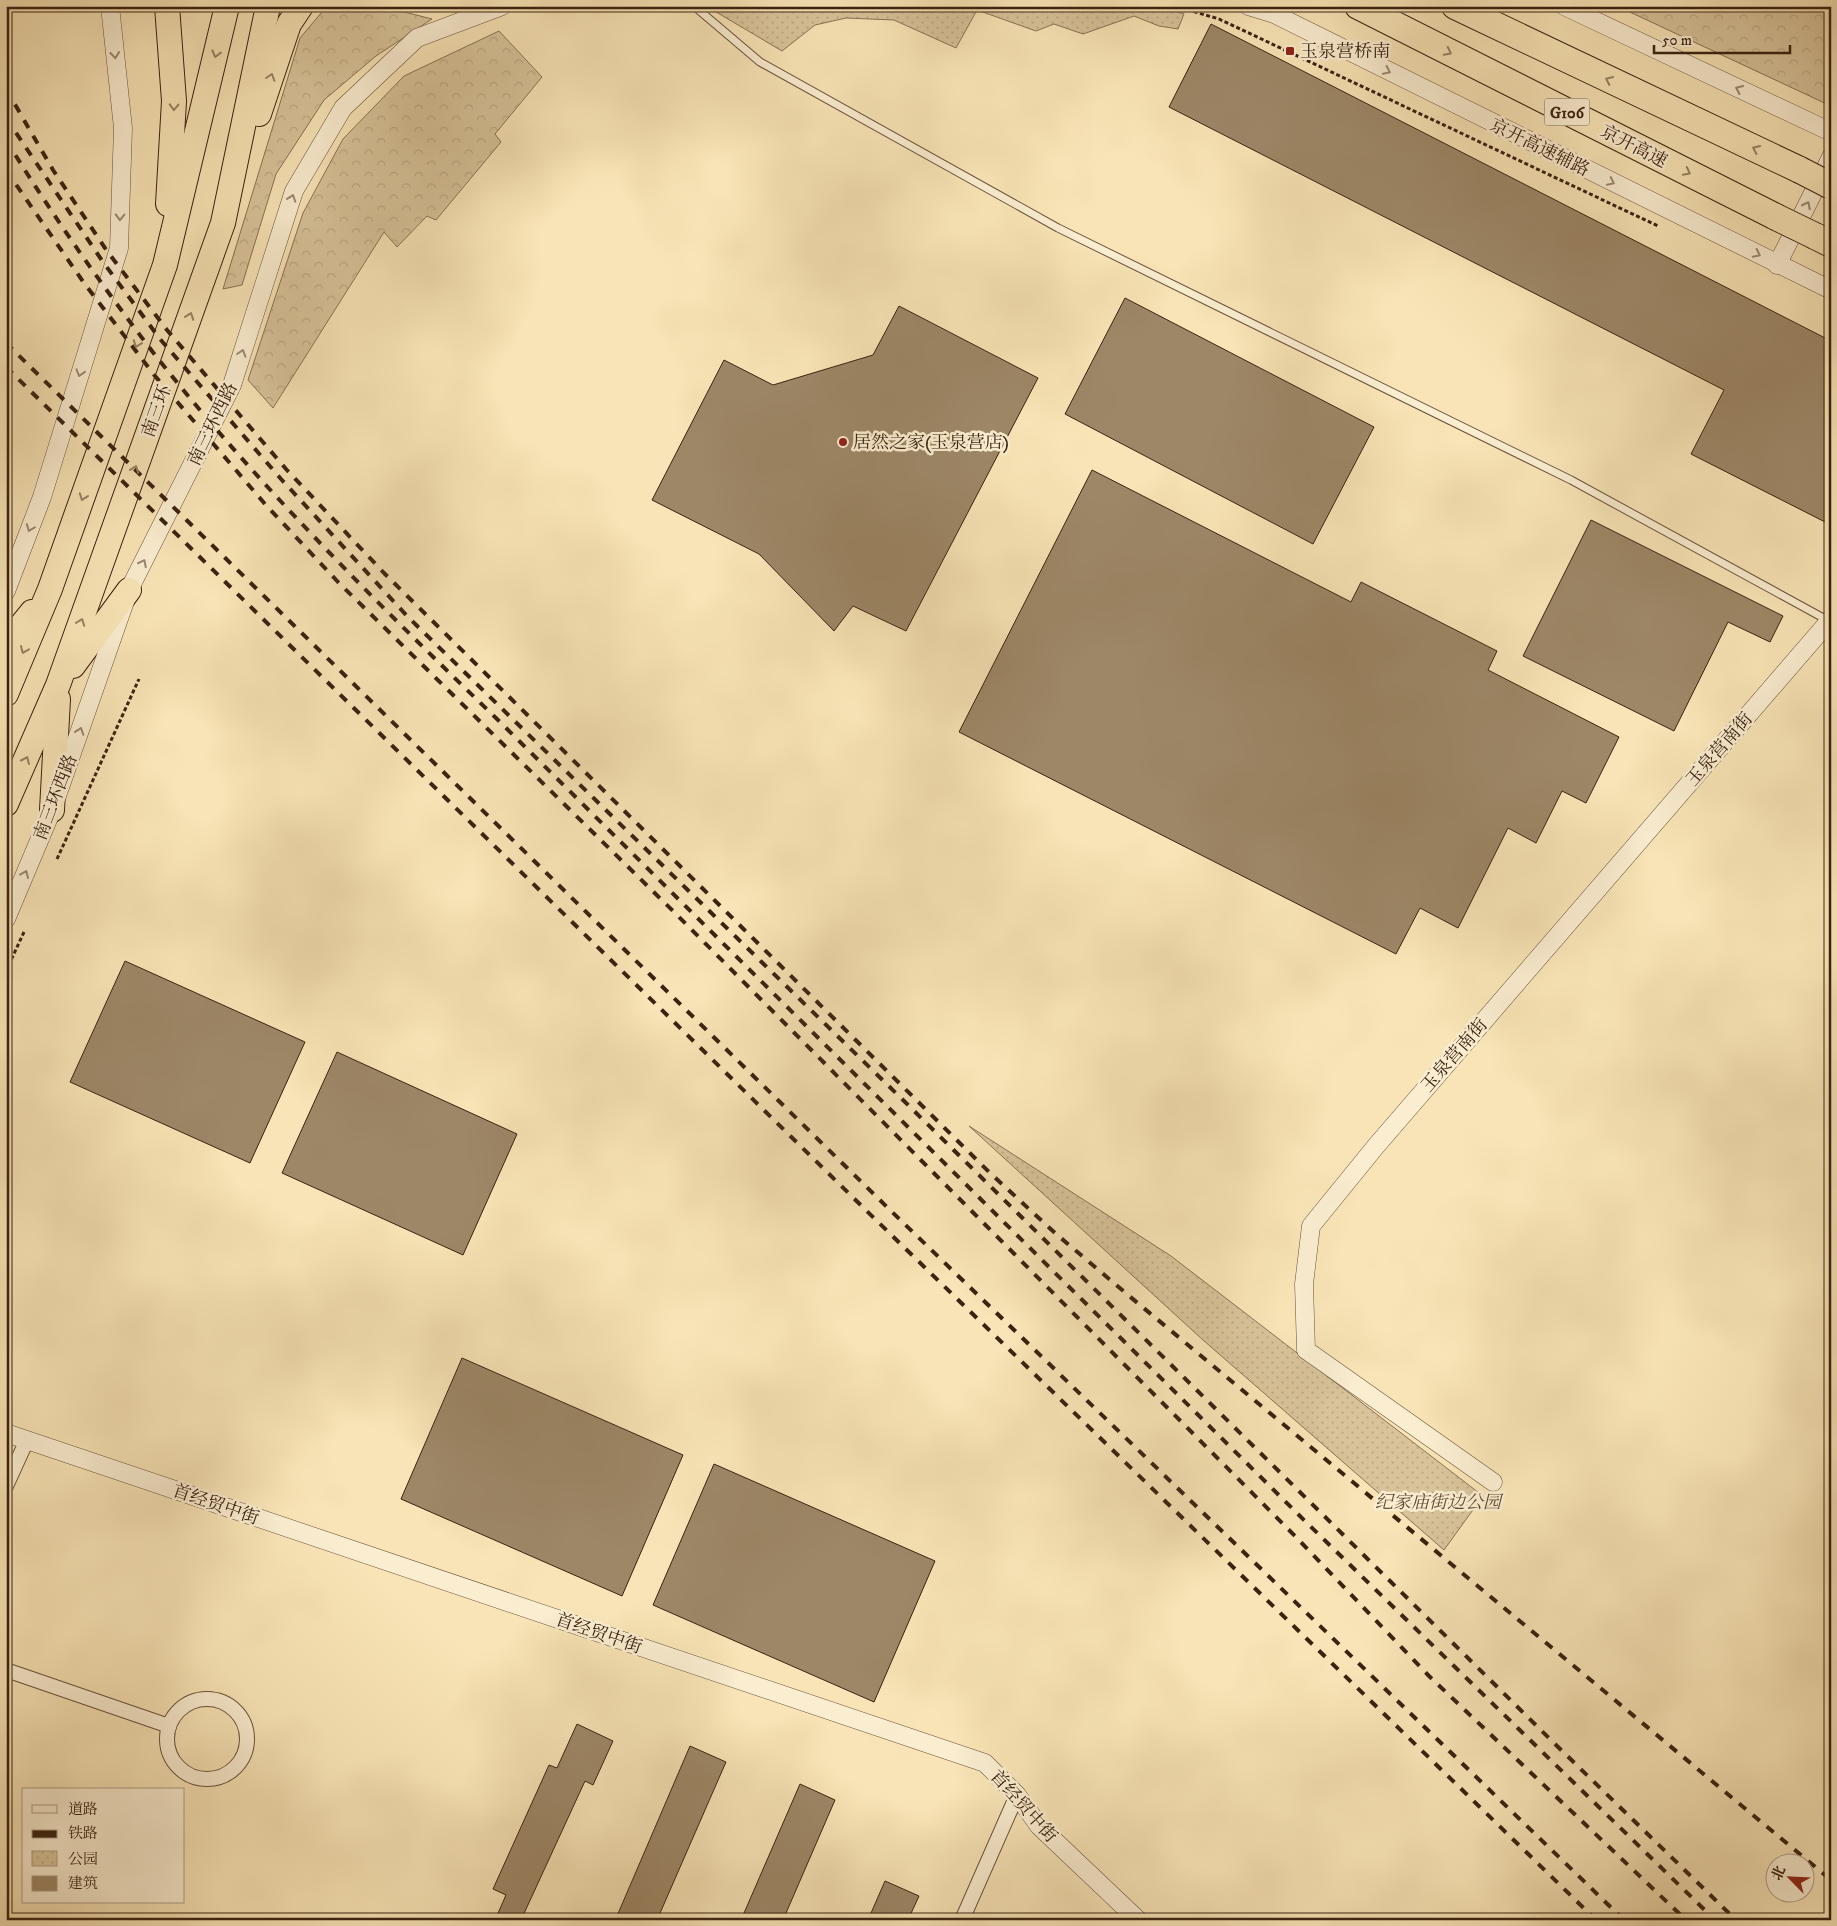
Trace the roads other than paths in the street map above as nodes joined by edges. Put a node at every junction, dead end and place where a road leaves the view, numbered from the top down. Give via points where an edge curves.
1 (110, 6) edge
2 (168, 6) edge
3 (227, 6) edge
4 (268, 6) edge
5 (502, 6) edge
6 (694, 6) edge
7 (1248, 6) edge
8 (1358, 6) edge
9 (1455, 6) edge
10 (1564, 6) edge
11 (295, 15) edge
12 (1831, 132) edge
13 (1831, 157) edge
14 (1831, 186) edge
15 (223, 223) junction
16 (1823, 240) edge
17 (1777, 264) junction
18 (165, 265) junction
19 (1831, 290) edge
20 (50, 589) junction
21 (129, 590) junction
22 (6, 591) edge
23 (1830, 620) edge
24 (6, 644) edge
25 (58, 685) junction
26 (6, 694) edge
27 (6, 804) edge
28 (52, 810) junction
29 (6, 919) edge
30 (6, 1433) edge
31 (27, 1440) junction
32 (1493, 1482) dead end
33 (6, 1486) edge
34 (6, 1670) edge
35 (169, 1726) junction
36 (1017, 1795) junction
37 (962, 1920) edge
38 (1138, 1920) edge

1 -> 22 street via 123,128 119,248 42,498
2 -> 18 highway via 174,100
3 -> 18 highway
4 - 15 highway, 南三环
21 -> 5 street, 南三环西路 via 232,386 294,191 343,108 416,38
6 - 23 lane via 760,62 1058,228 1571,480
7 -> 17 street, 京开高速辅路 via 1274,14
8 -> 16 highway, 京开高速 / G106, bridge
14 -> 9 highway, G106, bridge
12 -> 10 street
15 -> 11 highway
17 -> 13 street
25 -> 15 highway, 南三环
17 - 19 street, 京开高速辅路
18 -> 20 highway
20 - 24 highway
20 -> 26 highway
21 - 25 highway
28 -> 21 street, 南三环西路
23 - 32 street, 玉泉营南街 via 1382,1138 1311,1226 1304,1284 1306,1350
27 -> 25 highway, 南三环
25 - 28 highway
29 -> 28 street, 南三环西路
30 - 31 street, 首经贸中街
31 - 33 street
31 - 36 street, 首经贸中街 via 985,1763
34 - 35 street
35 - 35 street via 184,1706 197,1700 224,1702 236,1710 244,1722 246,1749 241,1762 218,1778 193,1778 182,1772 168,1751 166,1738
36 - 37 street
36 - 38 street, 首经贸中街 via 1039,1826

